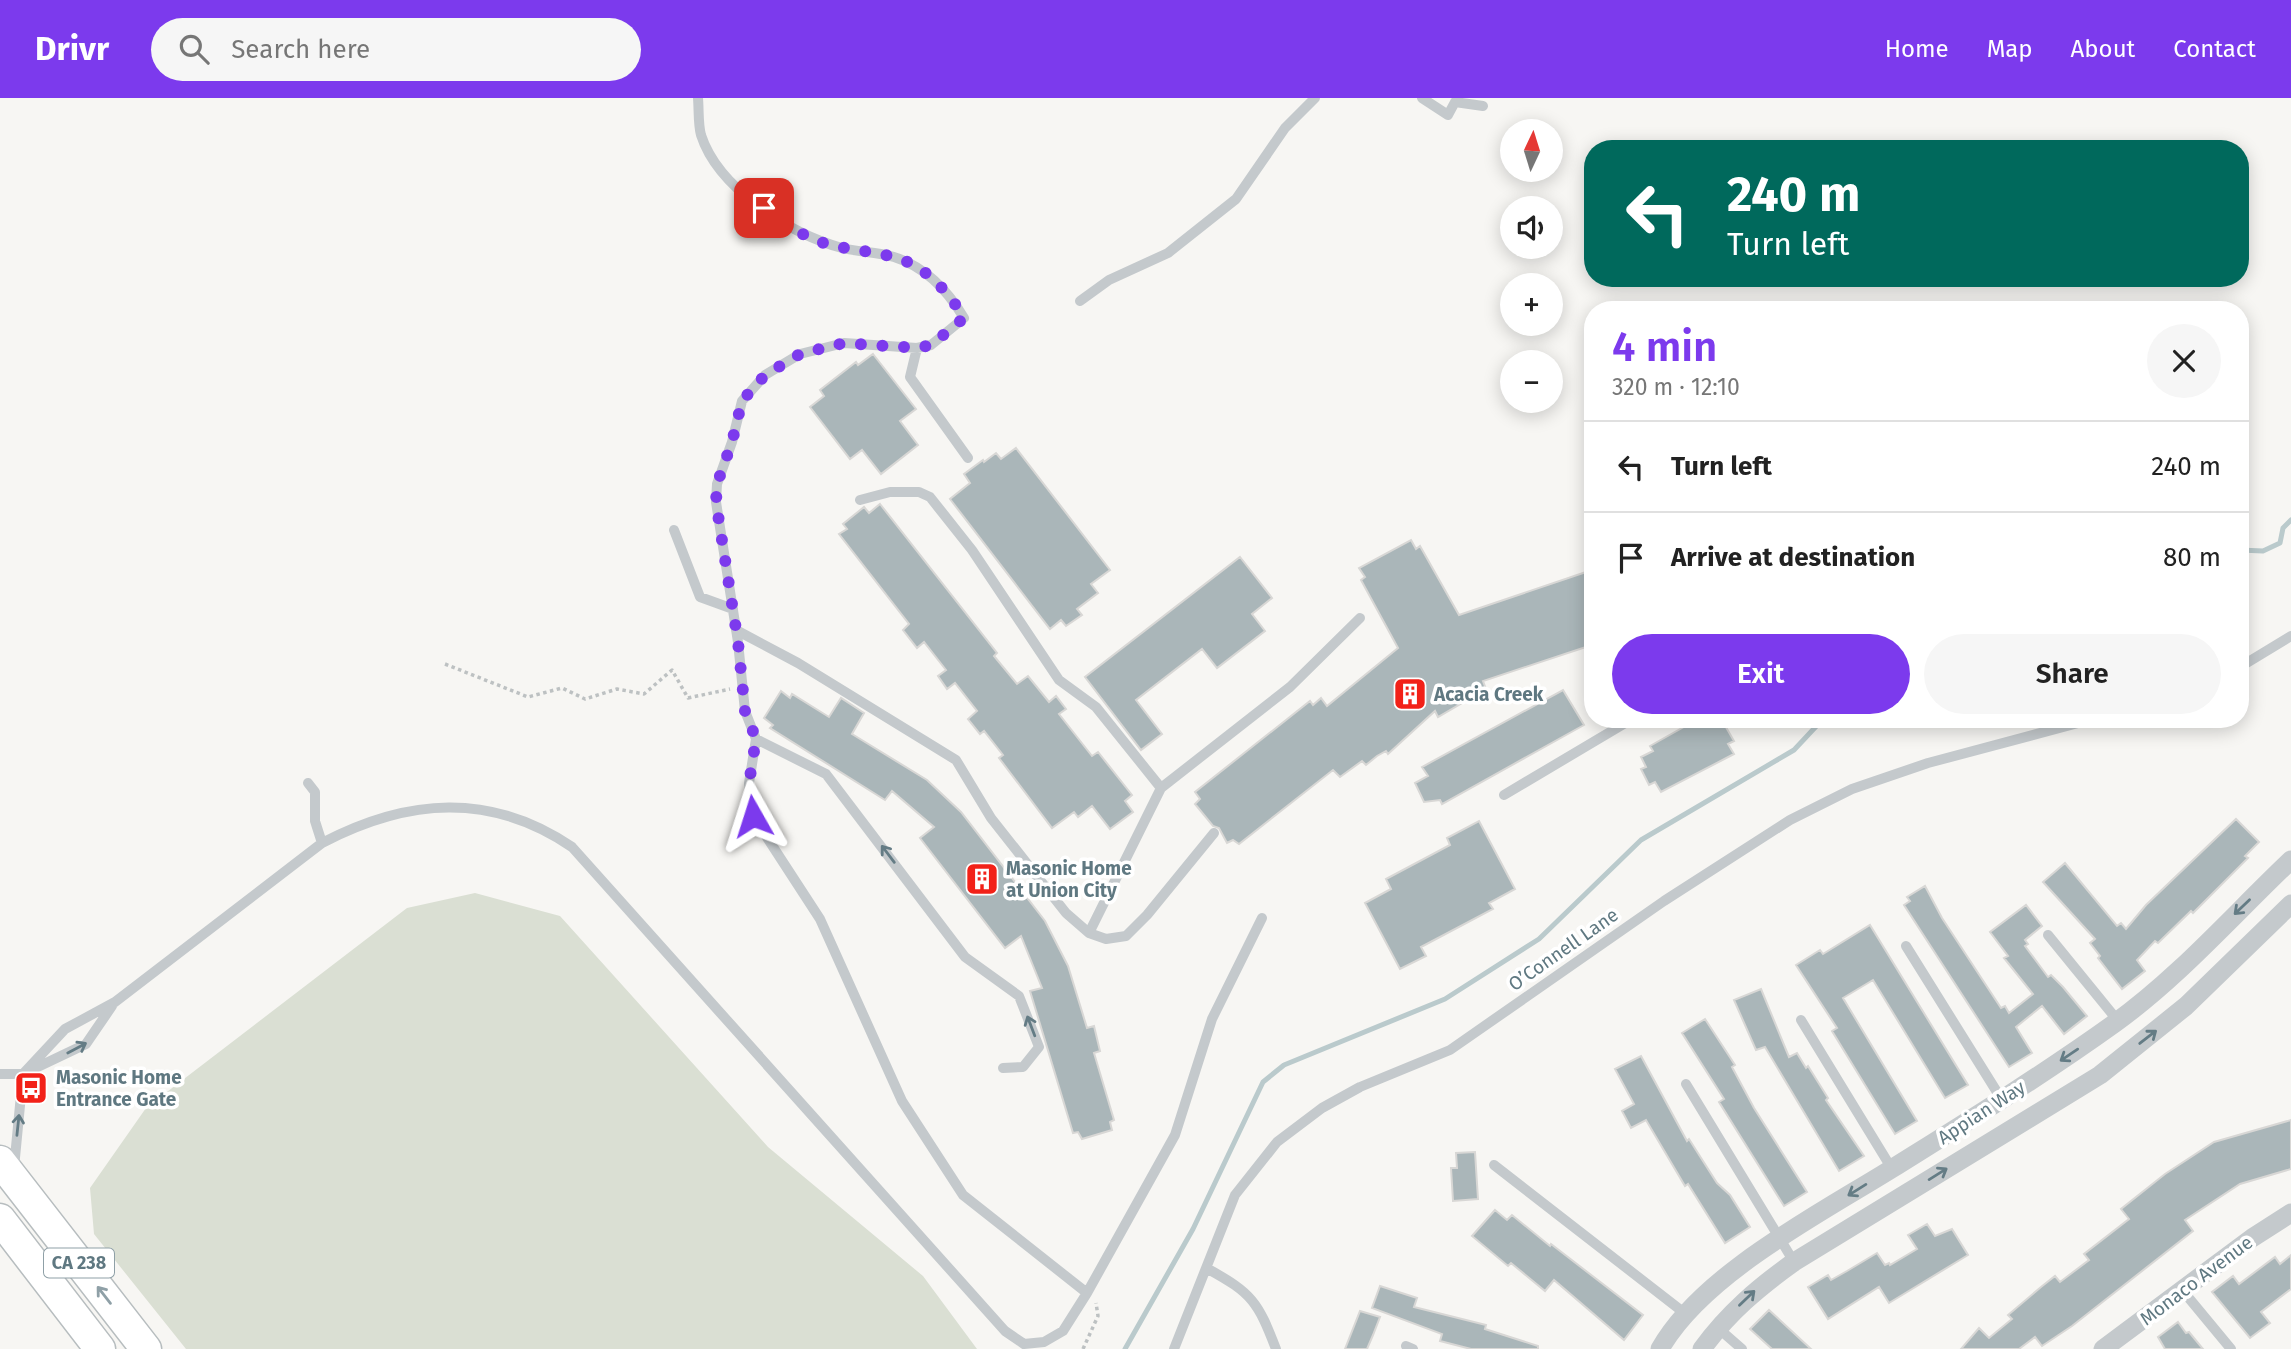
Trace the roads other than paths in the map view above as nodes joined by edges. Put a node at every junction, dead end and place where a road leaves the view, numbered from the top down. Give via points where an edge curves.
1 (698, 98) edge
2 (1315, 98) edge
3 (1422, 98) edge
4 (1483, 106) dead end
5 (1080, 301) dead end
6 (917, 348) junction
7 (968, 458) dead end
8 (860, 500) dead end
9 (674, 530) dead end
10 (733, 609) junction
11 (1360, 618) dead end
12 (736, 629) junction
13 (2291, 636) edge
14 (2249, 662) edge
15 (1617, 728) edge
16 (2059, 728) edge
17 (756, 739) junction
18 (308, 783) dead end
19 (1161, 788) junction
20 (1504, 795) dead end
21 (1214, 833) dead end
22 (322, 843) junction
23 (2291, 860) edge
24 (2291, 904) edge
25 (1262, 918) dead end
26 (1089, 933) junction
27 (2048, 935) dead end
28 (1906, 946) dead end
29 (115, 1002) junction
30 (1801, 1020) dead end
31 (2118, 1021) junction
32 (1003, 1068) dead end
33 (0, 1074) edge
34 (23, 1074) junction
35 (1686, 1084) dead end
36 (2002, 1100) junction
37 (1494, 1165) dead end
38 (6, 1169) edge
39 (1892, 1169) junction
40 (2291, 1213) edge
41 (0, 1219) edge
42 (1779, 1238) junction
43 (1794, 1262) junction
44 (1208, 1269) junction
45 (2183, 1291) junction
46 (1087, 1293) junction
47 (1687, 1315) junction
48 (1718, 1327) junction
49 (100, 1349) edge
50 (146, 1349) edge
51 (1174, 1349) edge
52 (1276, 1349) edge
53 (1660, 1349) edge
54 (1702, 1349) edge
55 (1742, 1349) edge
56 (2103, 1349) edge
57 (2231, 1349) edge

1 - 6 lane via 700,133 715,164 741,193 809,237 895,257 934,278 954,300 964,318 931,345
2 - 5 lane via 1285,128 1236,199 1168,253 1109,280
3 - 4 lane via 1448,115 1455,102
6 - 7 lane via 910,377
6 - 10 lane via 844,343 800,354 765,375 742,401 717,484 716,502
8 - 19 lane via 890,492 919,492 930,497 972,550 1059,680 1096,707
9 - 10 lane via 700,597
10 - 12 lane
11 - 19 lane via 1290,687
12 - 17 lane via 745,711
12 - 26 lane via 956,761 999,828 1066,913
13 - 14 lane
15 - 20 lane
16 - 44 lane, O’Connell Lane via 1928,763 1852,789 1790,820 1664,901 1450,1050 1322,1108 1277,1142 1235,1195
32 -> 17 lane via 1023,1067 1039,1048 1019,996 965,957 826,774
17 - 46 lane via 749,783 753,816 820,919 902,1101 963,1195
18 - 22 lane via 315,792 315,821
19 - 26 lane
21 - 26 lane via 1126,936 1106,939
22 - 29 lane
22 - 46 lane via 356,825 431,809 472,807 512,815 544,828 598,873 1005,1331 1024,1343 1044,1342 1063,1331
23 -> 31 street, Appian Way
43 -> 24 street, Appian Way via 2100,1075 2186,1006
25 - 46 lane via 1212,1019 1175,1135
27 - 31 lane
28 - 36 lane
29 - 34 lane via 65,1029
34 -> 29 lane via 86,1044
30 - 39 lane
31 -> 36 street, Appian Way
33 - 34 lane
38 -> 34 lane
35 - 42 lane
36 - 39 street, Appian Way
37 - 47 lane
50 -> 38 main road, CA 238
39 -> 42 street, Appian Way
40 - 45 street, Monaco Avenue
41 - 49 main road, CA 238
42 - 43 lane
42 - 47 street, Appian Way via 1718,1284
48 -> 43 street, Appian Way via 1754,1291
44 - 51 lane, O’Connell Lane
44 - 52 lane via 1240,1287 1261,1308
45 - 56 street, Monaco Avenue
45 - 57 lane
47 - 53 street, Appian Way
48 - 54 street, Appian Way
48 - 55 lane

